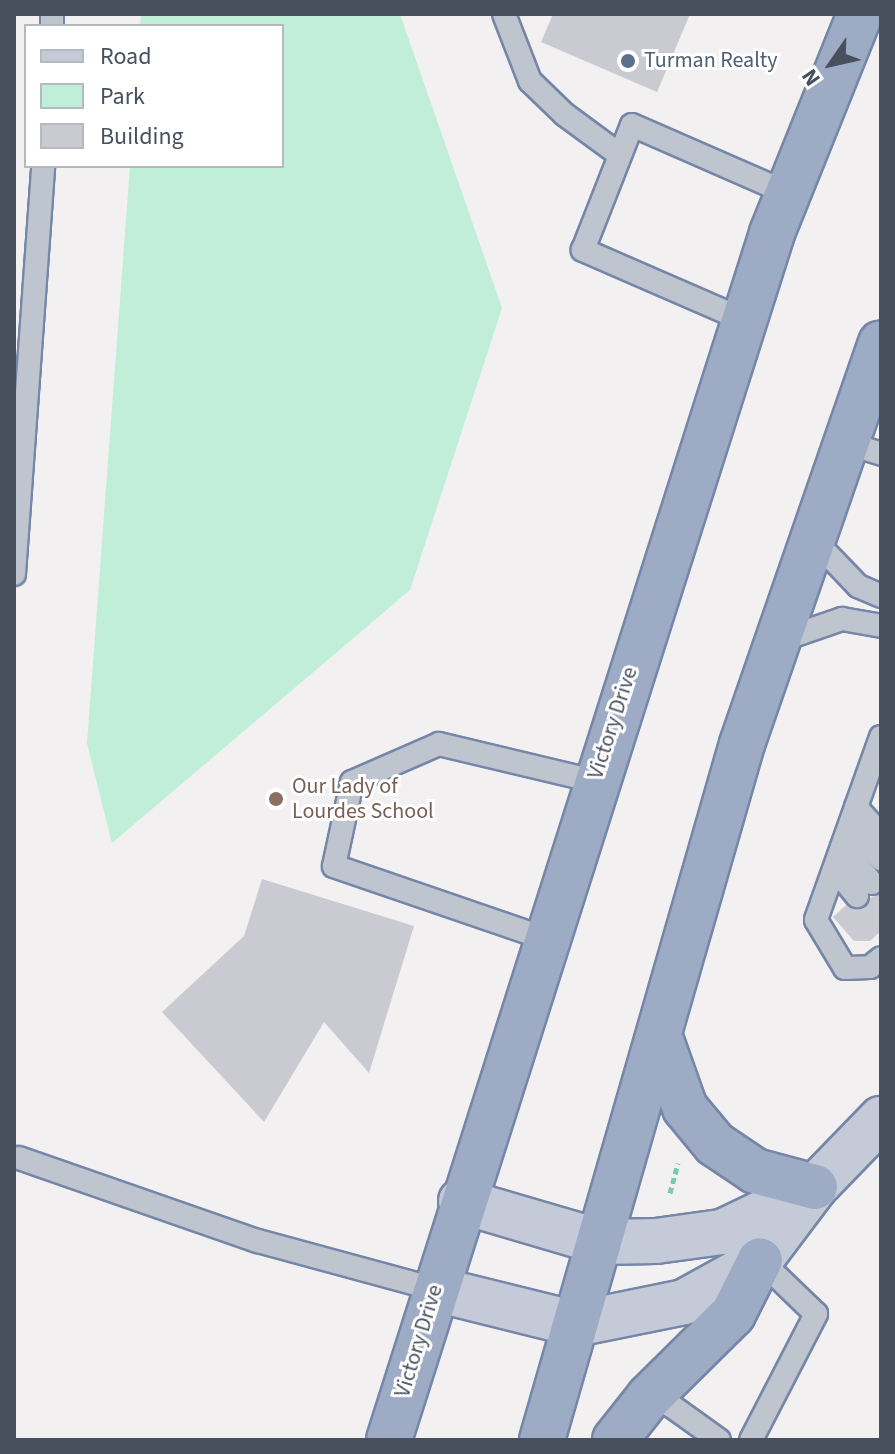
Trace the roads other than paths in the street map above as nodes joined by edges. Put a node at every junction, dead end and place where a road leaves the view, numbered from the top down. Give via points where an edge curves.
1 (504, 14) edge
2 (860, 14) edge
3 (620, 155) junction
4 (43, 168) edge
5 (788, 193) junction
6 (744, 320) junction
7 (881, 343) edge
8 (864, 448) edge
9 (19, 472) edge
10 (813, 539) junction
11 (14, 574) edge
12 (881, 596) edge
13 (881, 626) edge
14 (778, 641) junction
15 (881, 737) edge
16 (594, 781) junction
17 (850, 827) junction
18 (881, 835) edge
19 (881, 859) edge
20 (835, 869) junction
21 (544, 938) junction
22 (881, 958) edge
23 (659, 1035) junction
24 (881, 1119) edge
25 (19, 1158) dead end
26 (815, 1187) junction
27 (461, 1201) junction
28 (600, 1242) junction
29 (760, 1260) junction
30 (435, 1289) junction
31 (576, 1324) junction
32 (649, 1397) junction
33 (389, 1440) edge
34 (542, 1440) edge
35 (615, 1440) edge
36 (719, 1440) edge
37 (751, 1440) edge

1 - 3 lane via 530,81
2 - 5 highway, Victory Drive
3 - 5 lane via 632,125
3 - 6 lane via 583,250
4 - 9 lane
5 - 6 highway, Victory Drive
6 - 16 highway, Victory Drive
7 - 8 highway
8 - 10 highway
9 - 11 lane
10 - 12 lane via 858,586
10 - 14 highway
13 - 14 lane via 842,619
14 - 23 highway via 742,744
15 - 17 lane
16 - 21 highway, Victory Drive
16 - 21 lane via 439,744 352,782 334,866
17 - 18 lane
17 - 19 lane
17 - 20 lane
17 - 20 lane via 865,889
20 - 22 lane via 816,920 845,968 870,967
21 - 27 highway, Victory Drive
23 - 26 highway via 685,1108 715,1144 755,1171
23 - 28 highway
24 - 26 main road
25 - 30 lane via 258,1241
26 - 28 main road via 722,1232
26 - 29 main road
27 - 28 main road
27 - 30 highway, Victory Drive
28 - 31 highway
29 - 31 main road via 684,1302
29 - 32 highway via 733,1314
29 - 37 lane via 816,1314
30 - 31 main road
30 - 33 highway, Victory Drive
31 - 34 highway
32 - 35 highway
32 - 36 lane via 670,1405

